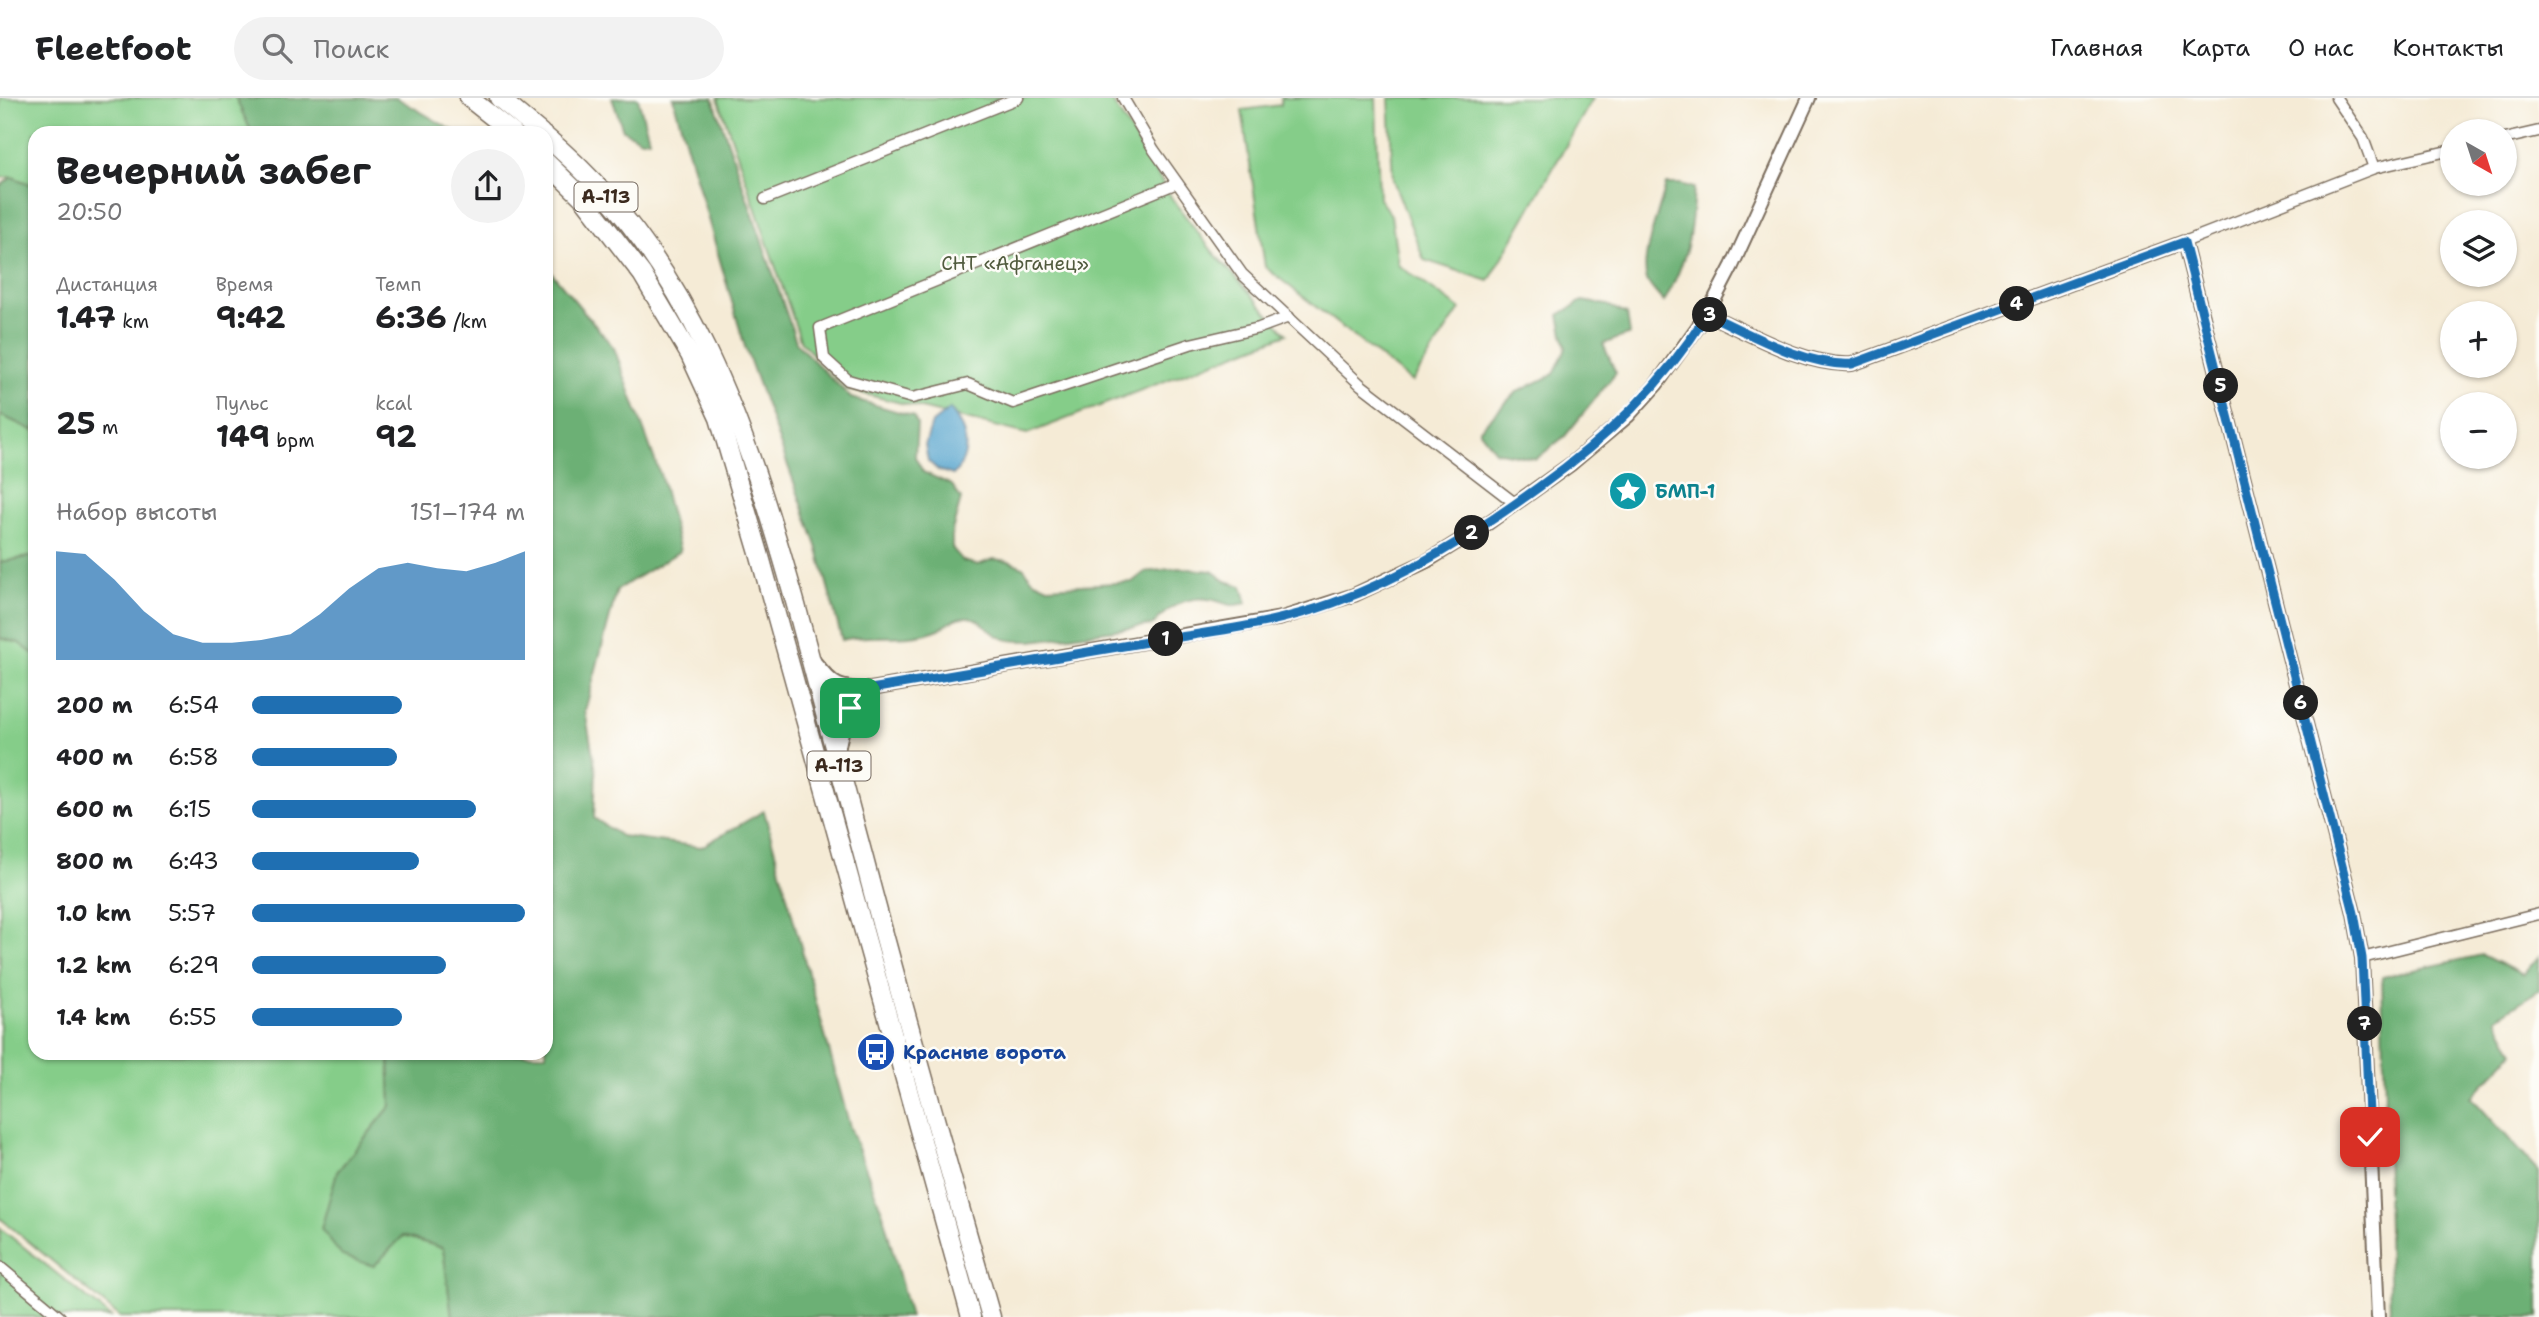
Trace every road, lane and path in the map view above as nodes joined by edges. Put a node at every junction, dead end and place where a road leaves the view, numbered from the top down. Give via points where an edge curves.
1 (469, 98) edge
2 (1018, 98) edge
3 (1123, 98) edge
4 (1809, 98) edge
5 (2336, 98) edge
6 (501, 99) edge
7 (504, 126) edge
8 (533, 126) edge
9 (2539, 131) edge
10 (2517, 136) edge
11 (553, 144) edge
12 (2440, 153) edge
13 (2374, 168) junction
14 (553, 169) edge
15 (1177, 183) junction
16 (765, 199) dead end
17 (2184, 242) junction
18 (1707, 314) junction
19 (1289, 317) junction
20 (1516, 504) junction
21 (810, 655) junction
22 (871, 689) junction
23 (837, 757) junction
24 (2539, 914) edge
25 (2362, 958) junction
26 (0, 1267) edge
27 (60, 1317) edge
28 (971, 1317) edge
29 (991, 1317) edge
30 (2378, 1317) edge

1 - 7 highway
2 - 16 street
3 - 15 street
4 - 18 street
5 - 13 street via 2362,138
6 - 8 highway
9 - 10 street
11 - 21 highway, А-113 via 633,226 705,346 749,447
12 - 13 street
13 - 17 street
14 - 28 highway, А-113 via 584,199 642,274 690,355 719,418
15 - 19 street via 1242,274
15 - 19 street via 820,328 824,358 848,380 912,398 968,384 1013,403 1189,344
17 - 18 street via 1852,364 1810,359
17 - 25 street
18 - 20 street via 1656,385 1628,415
19 - 20 street via 1361,385
20 - 22 street via 1412,570 1304,612 1257,624
21 - 22 street via 841,688
21 - 23 highway, А-113
22 - 23 street via 846,715
23 - 29 highway, А-113
24 - 25 street
25 - 30 street
26 - 27 street

